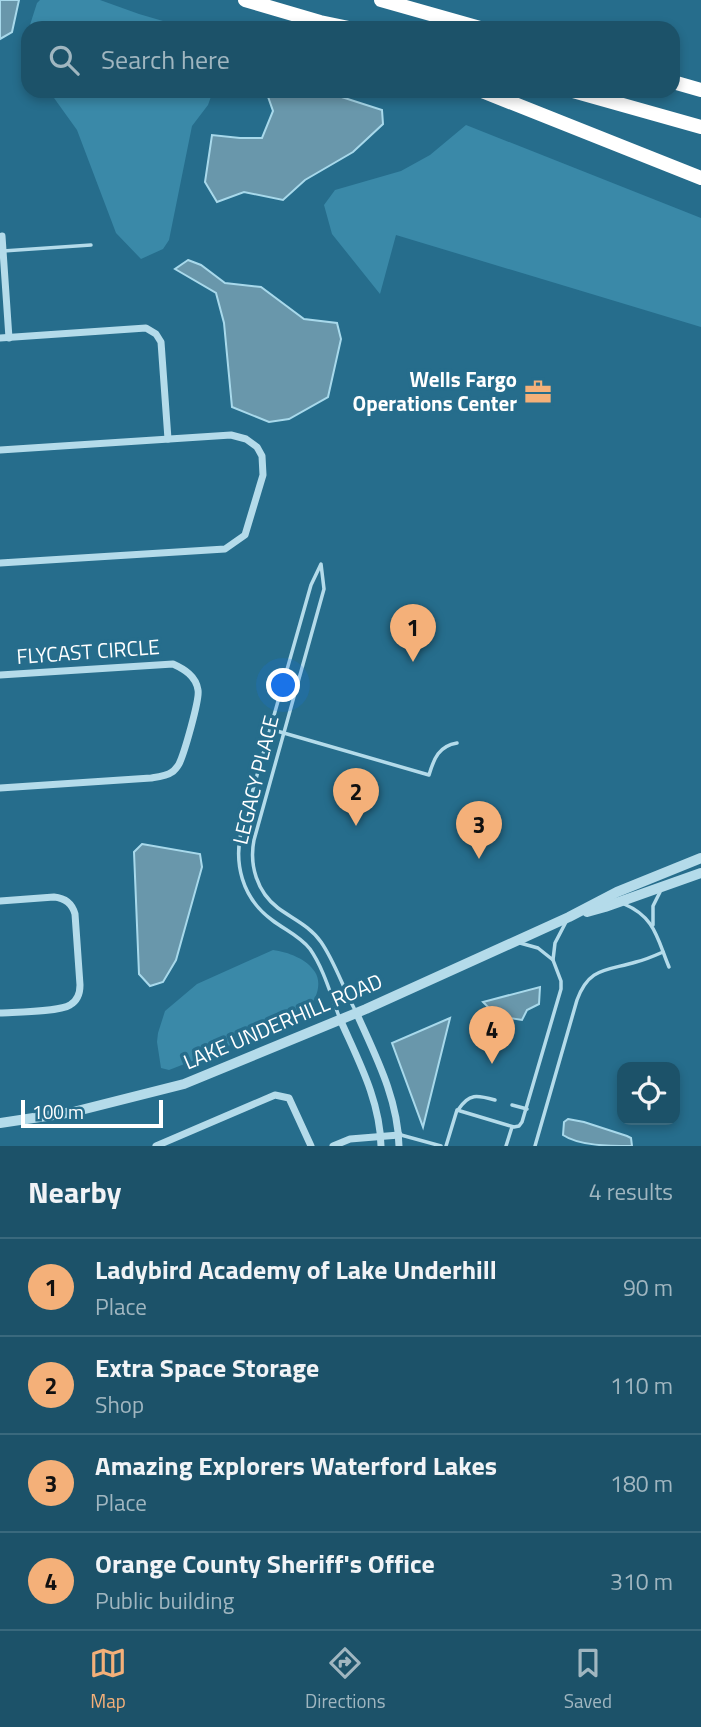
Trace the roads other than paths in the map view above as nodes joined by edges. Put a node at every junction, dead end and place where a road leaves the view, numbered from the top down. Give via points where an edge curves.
1 (245, 0) edge
2 (381, 0) edge
3 (312, 21) edge
4 (455, 21) edge
5 (680, 84) edge
6 (701, 90) edge
7 (500, 98) edge
8 (598, 98) edge
9 (701, 127) edge
10 (701, 178) edge
11 (2, 236) dead end
12 (91, 246) dead end
13 (4, 251) junction
14 (4, 338) edge
15 (168, 439) junction
16 (0, 450) edge
17 (0, 564) edge
18 (0, 675) edge
19 (270, 729) junction
20 (284, 733) junction
21 (457, 743) dead end
22 (0, 788) edge
23 (701, 858) edge
24 (701, 873) edge
25 (663, 887) junction
26 (0, 901) edge
27 (618, 903) junction
28 (569, 917) junction
29 (653, 927) junction
30 (515, 942) junction
31 (663, 952) junction
32 (553, 960) junction
33 (669, 967) dead end
34 (356, 1012) junction
35 (0, 1013) edge
36 (340, 1019) junction
37 (495, 1100) dead end
38 (512, 1105) dead end
39 (527, 1109) junction
40 (457, 1110) junction
41 (0, 1123) edge
42 (512, 1127) junction
43 (399, 1135) junction
44 (381, 1136) junction
45 (156, 1146) edge
46 (311, 1146) edge
47 (333, 1146) edge
48 (381, 1146) edge
49 (399, 1146) edge
50 (441, 1146) edge
51 (446, 1146) edge
52 (506, 1146) edge
53 (535, 1146) edge

1 - 3 highway
2 - 4 highway
5 - 6 highway
7 - 10 highway
8 - 9 highway
11 - 13 street
12 - 13 lane
13 - 14 street
14 - 15 street via 145,328 156,334 162,342
15 - 16 street
15 - 17 street via 231,435 257,447 263,475 245,535 225,549
18 - 22 street, FLYCAST CIRCLE via 173,664 193,678 199,694 179,765 171,774
19 - 20 lane
19 - 20 lane, LEGACY PLACE via 321,564 324,589
19 - 36 lane, LEGACY PLACE via 241,834 240,872 261,911 311,951
20 - 21 lane via 429,775 440,750
20 - 34 lane, LEGACY PLACE via 254,840 254,870 271,902 320,941
23 - 28 street, LAKE UNDERHILL ROAD
24 - 25 street, LAKE UNDERHILL ROAD
25 - 27 street, LAKE UNDERHILL ROAD
25 - 29 lane via 653,906
26 - 35 street via 54,897 70,903 75,914 80,985 77,998 65,1007
27 - 28 street, LAKE UNDERHILL ROAD
27 - 29 lane via 641,913
28 - 30 street, LAKE UNDERHILL ROAD
28 - 32 lane via 555,943
29 - 31 lane
30 - 32 lane via 538,948
30 - 34 street, LAKE UNDERHILL ROAD
31 - 33 lane
31 - 53 lane via 600,971 584,985
32 - 39 lane via 561,989
34 - 36 street, LAKE UNDERHILL ROAD
34 - 43 street via 390,1091
36 - 41 street, LAKE UNDERHILL ROAD via 184,1084 73,1112
36 - 44 street via 373,1095
37 - 40 lane via 471,1097
38 - 39 lane
39 - 42 lane via 520,1126
40 - 42 lane
40 - 51 lane
42 - 52 lane
43 - 44 street
43 - 49 street
43 - 50 lane
44 - 47 street
44 - 48 street
45 - 46 street via 275,1095 289,1098

